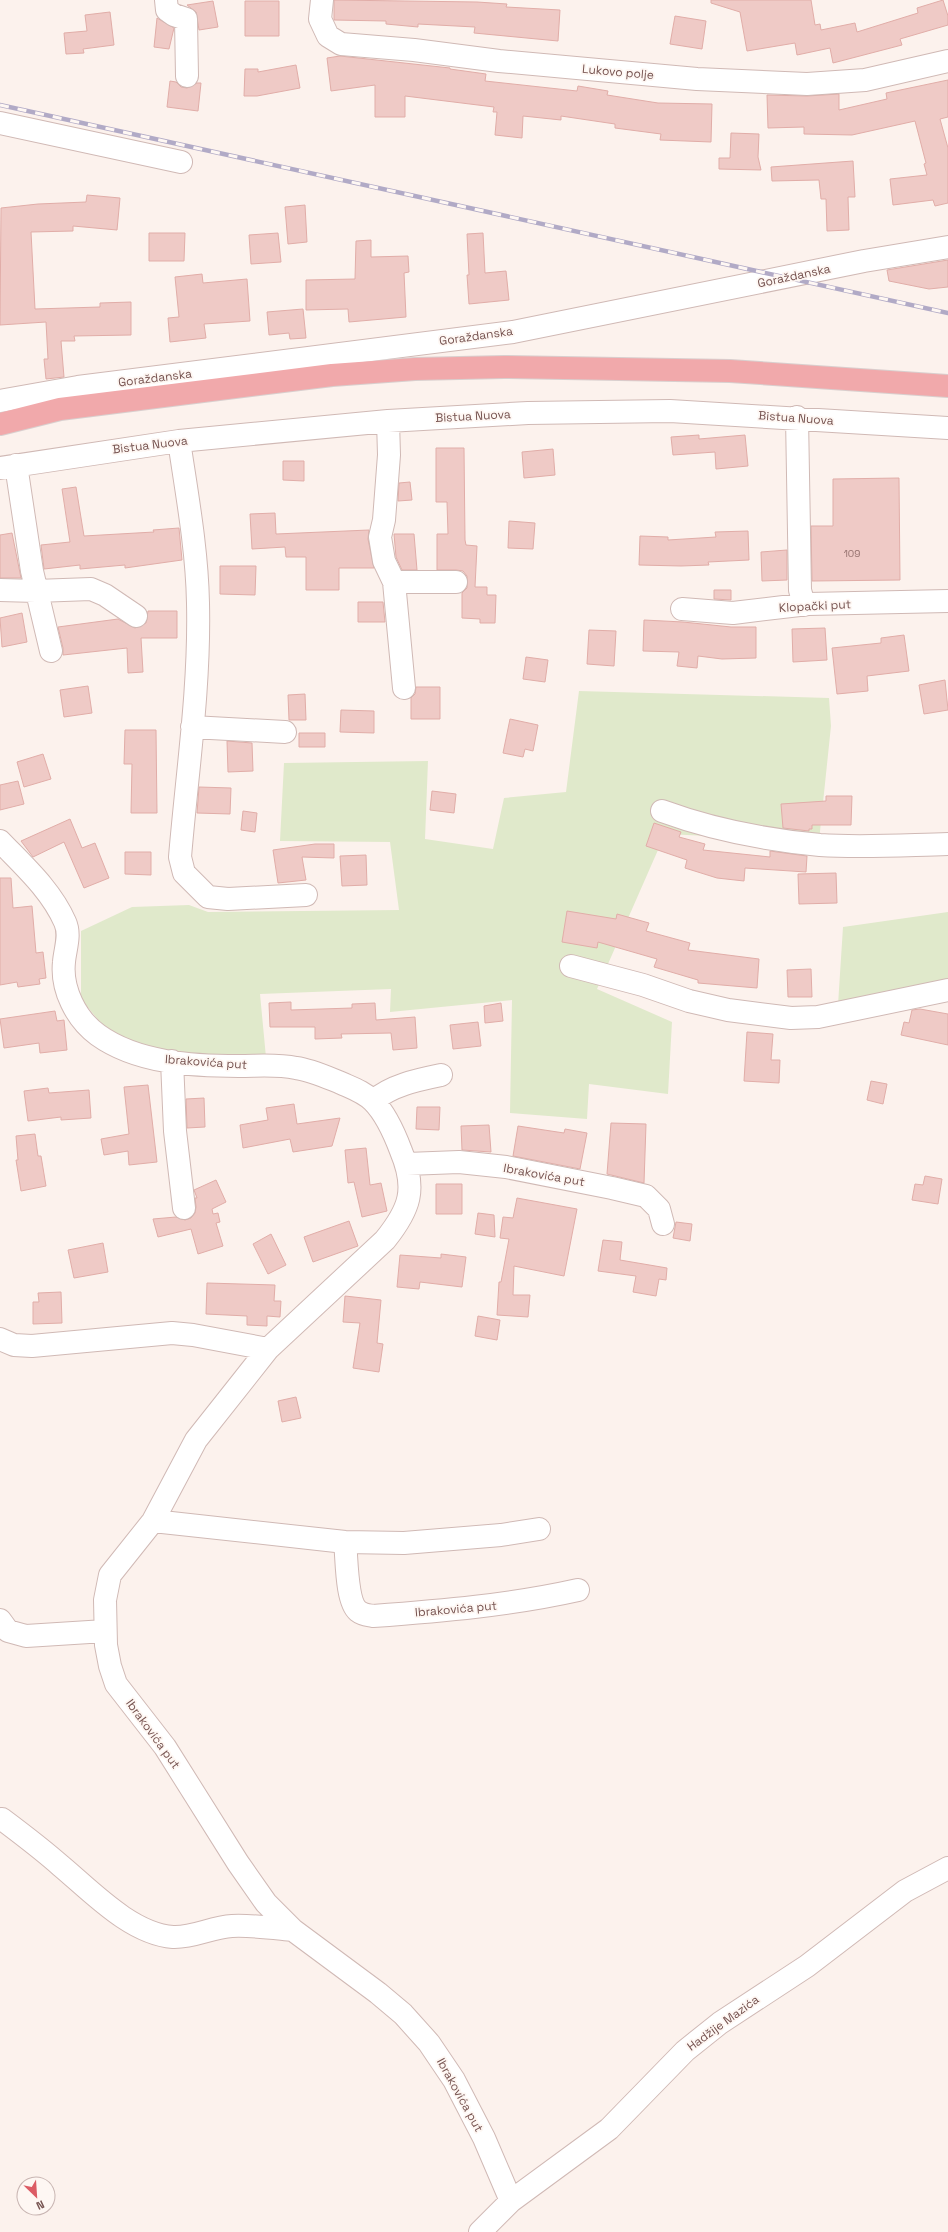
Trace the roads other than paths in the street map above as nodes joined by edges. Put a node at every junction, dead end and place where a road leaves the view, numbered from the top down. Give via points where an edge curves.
1 (166, 0) edge
2 (322, 0) edge
3 (948, 61) edge
4 (187, 76) dead end
5 (0, 123) edge
6 (181, 162) dead end
7 (948, 247) edge
8 (948, 386) edge
9 (0, 401) edge
10 (797, 418) junction
11 (388, 421) junction
12 (0, 424) edge
13 (948, 428) edge
14 (179, 441) junction
15 (8, 466) edge
16 (394, 582) junction
17 (456, 582) dead end
18 (0, 590) edge
19 (36, 591) junction
20 (948, 602) edge
21 (804, 604) junction
22 (682, 609) dead end
23 (136, 616) dead end
24 (51, 651) dead end
25 (404, 688) dead end
26 (192, 727) junction
27 (285, 732) dead end
28 (662, 811) dead end
29 (0, 841) edge
30 (948, 844) edge
31 (306, 895) dead end
32 (571, 966) dead end
33 (948, 990) edge
34 (172, 1061) junction
35 (440, 1075) dead end
36 (373, 1101) junction
37 (407, 1164) junction
38 (184, 1208) dead end
39 (663, 1224) dead end
40 (0, 1339) edge
41 (268, 1349) junction
42 (153, 1521) junction
43 (539, 1529) dead end
44 (345, 1542) junction
45 (578, 1590) dead end
46 (0, 1620) edge
47 (105, 1631) junction
48 (2, 1818) dead end
49 (948, 1868) edge
50 (293, 1930) junction
51 (511, 2201) junction
52 (480, 2232) edge

1 - 4 street via 167,10 186,19
2 - 3 street, Lukovo polje via 320,19 328,36 341,44 499,61 697,79 807,84 865,80
5 - 6 street
7 - 9 street, Goraždanska via 864,261 513,332 78,387
8 - 12 highway via 730,371 504,367 415,369 332,374 141,398 60,409
10 - 11 street, Bistua Nuova via 670,411 528,413
10 - 13 street, Bistua Nuova
10 - 21 street via 800,590
11 - 14 street, Bistua Nuova
11 - 16 street via 389,455 384,520 380,537 384,561
14 - 15 street, Bistua Nuova
14 - 26 street via 198,603
15 - 19 street
16 - 17 street
16 - 25 street
18 - 19 street
19 - 23 street via 91,589 105,595
19 - 24 street
20 - 21 street, Klopački put
21 - 22 street, Klopački put via 733,613
26 - 27 street
26 - 31 street via 180,856 184,873 208,897 228,899
28 - 30 street via 746,834 819,845 871,847
29 - 34 street, Ibrakovića put via 46,890 66,923 68,932 63,964 64,980 68,996 79,1014 98,1035 114,1044 157,1059
32 - 33 street via 643,984 690,1001 728,1010 790,1018 818,1017
34 - 36 street, Ibrakovića put via 296,1068 351,1087
34 - 38 street via 175,1131
35 - 36 street via 411,1081
36 - 37 street, Ibrakovića put via 398,1142
37 - 39 street, Ibrakovića put via 459,1162 498,1166 612,1188 646,1196 659,1209
37 - 41 street, Ibrakovića put via 410,1196 401,1220 385,1240
40 - 41 street via 14,1345 32,1346 172,1334 193,1335
41 - 42 street, Ibrakovića put via 196,1440
42 - 44 street
42 - 47 street, Ibrakovića put via 110,1575 105,1600
43 - 44 street via 501,1535 404,1543
44 - 45 street, Ibrakovića put via 350,1596 353,1605 365,1615 470,1608 529,1601
46 - 47 street via 8,1631 26,1636
47 - 50 street, Ibrakovića put via 110,1666 116,1684 165,1747 266,1903
48 - 50 street via 111,1909 133,1923 160,1934 173,1937 232,1926
49 - 51 street, Hadžije Mazića via 905,1890 807,1966 720,2023 685,2051 609,2129
50 - 51 street, Ibrakovića put via 378,1993 403,2014 429,2043 454,2080 484,2138
51 - 52 street, Hadžije Mazića

